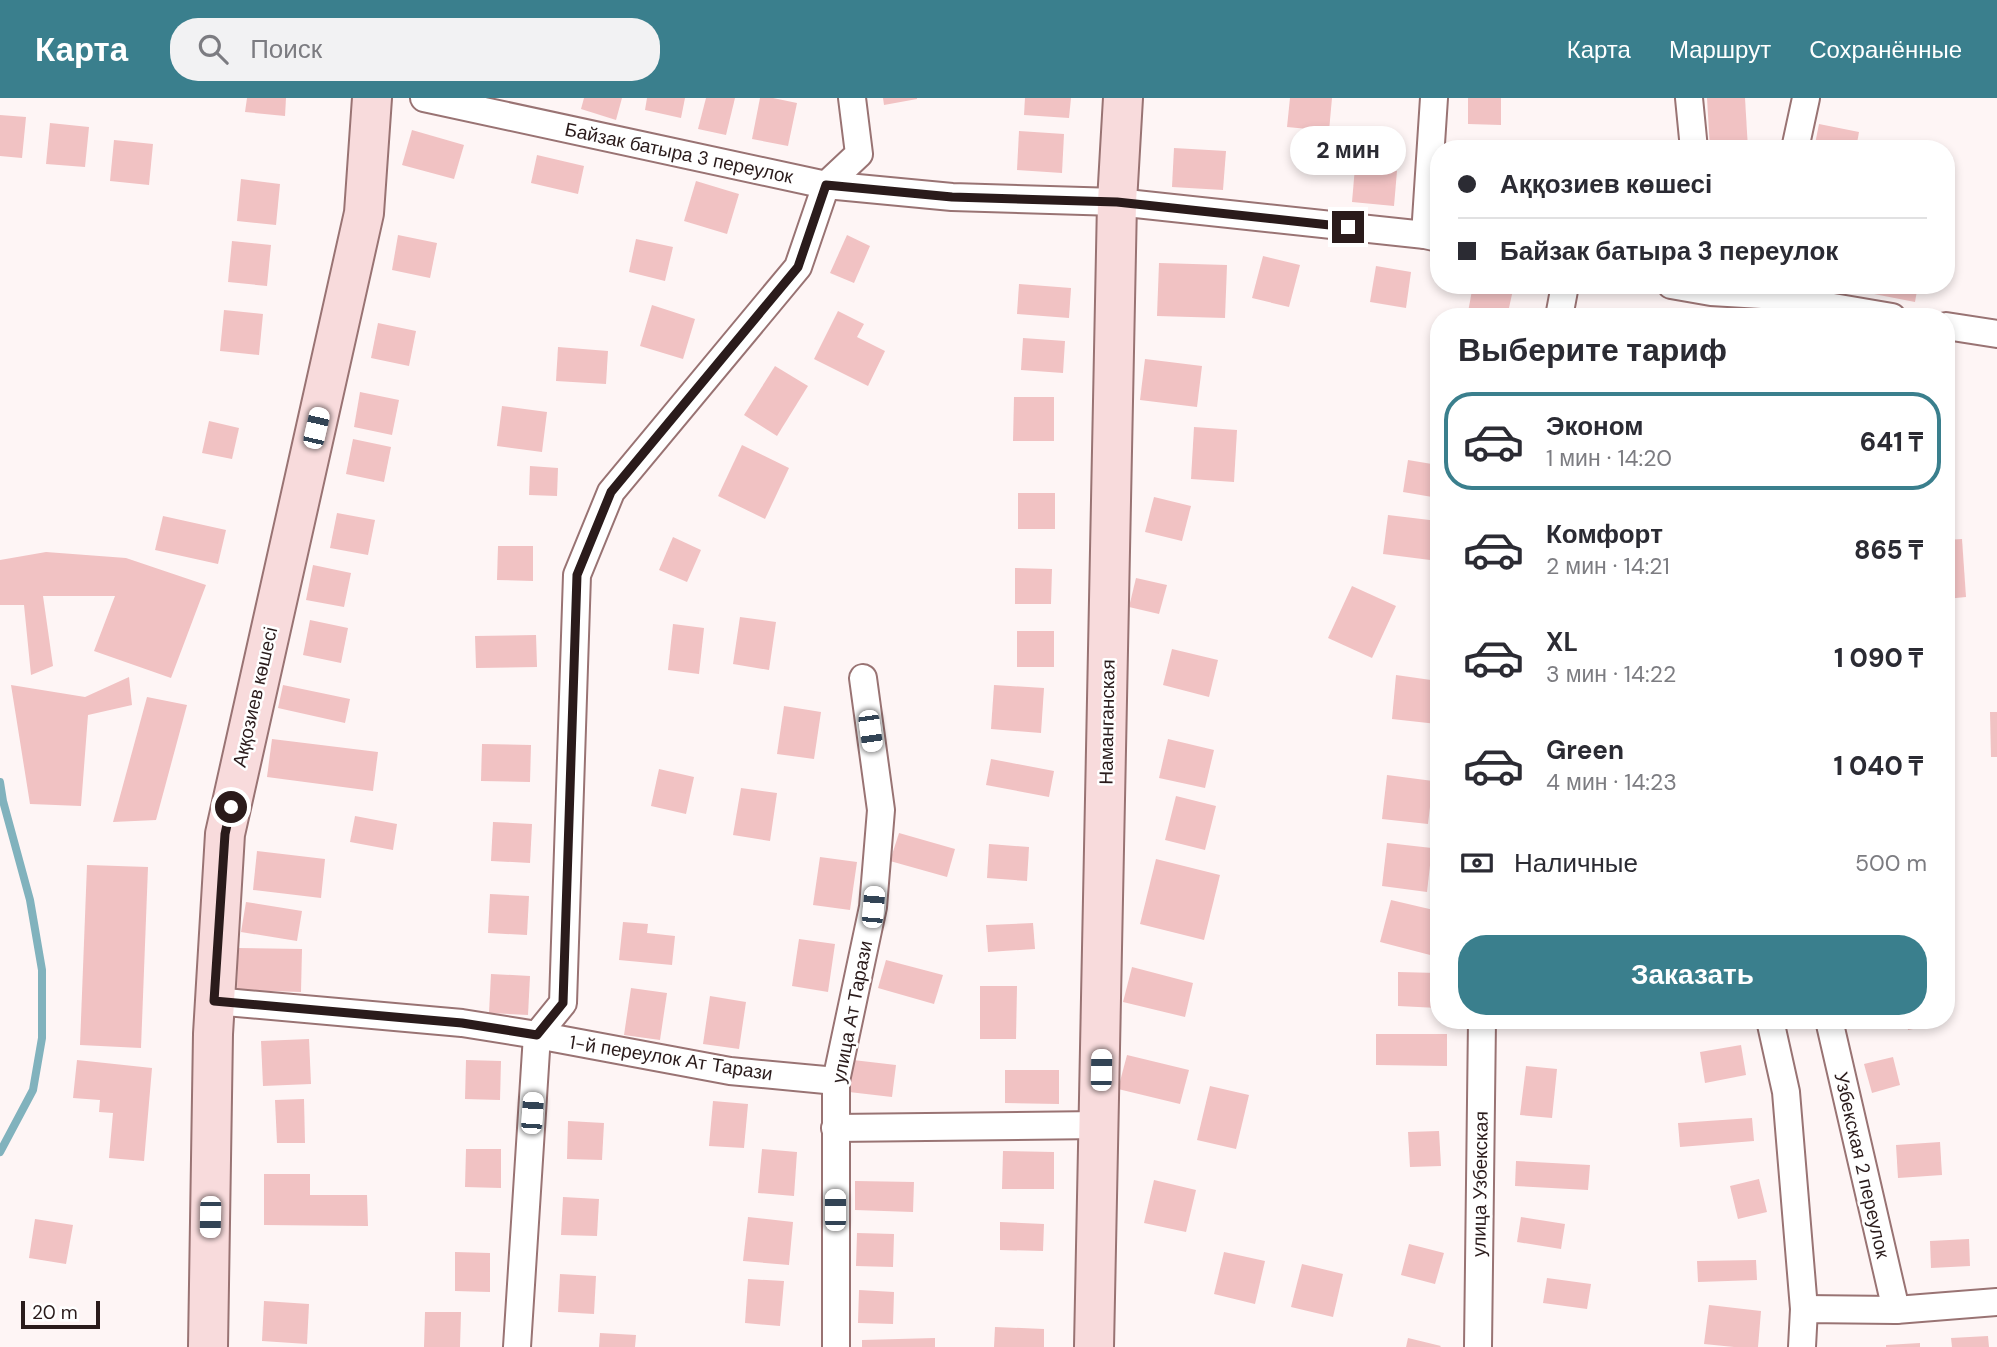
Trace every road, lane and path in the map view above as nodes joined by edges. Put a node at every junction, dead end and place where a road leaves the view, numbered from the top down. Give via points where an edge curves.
1 (372, 98) edge
2 (424, 98) edge
3 (852, 98) edge
4 (1123, 98) edge
5 (1434, 98) edge
6 (1689, 98) edge
7 (1806, 98) edge
8 (1433, 140) edge
9 (1694, 140) edge
10 (1796, 140) edge
11 (826, 185) junction
12 (1117, 202) junction
13 (1430, 237) edge
14 (1736, 294) edge
15 (1761, 299) edge
16 (1826, 308) edge
17 (1955, 327) edge
18 (1997, 334) edge
19 (863, 678) dead end
20 (214, 1001) junction
21 (1482, 1029) edge
22 (1772, 1029) edge
23 (1831, 1029) edge
24 (537, 1035) junction
25 (836, 1081) junction
26 (1100, 1125) junction
27 (835, 1128) junction
28 (1997, 1302) edge
29 (1804, 1309) junction
30 (1896, 1310) junction
31 (208, 1347) edge
32 (517, 1347) edge
33 (836, 1347) edge
34 (1094, 1347) edge
35 (1478, 1347) edge
36 (1802, 1347) edge

1 - 20 main road, Аққозиев көшесі via 364,214 225,834
2 - 11 street, Байзак батыра 3 переулок
3 - 11 street via 859,154
4 - 12 main road, Наманганская
5 - 8 street
6 - 9 street
7 - 10 street
11 - 12 street, Байзак батыра 3 переулок via 952,197
11 - 24 street via 798,267 611,492 577,575 563,1003
12 - 13 street, Байзак батыра 3 переулок
12 - 26 main road, Наманганская
14 - 15 street
15 - 16 street
17 - 18 street
19 - 25 street, улица Ат Тарази via 881,810 873,907
20 - 24 street, 1-й переулок Ат Тарази via 462,1023
20 - 31 main road, Аққозиев көшесі
21 - 35 street, улица Узбекская
22 - 29 street via 1786,1092
23 - 30 street, Узбекская 2 переулок
24 - 25 street, 1-й переулок Ат Тарази via 730,1072
24 - 32 street
25 - 27 street, улица Ат Тарази
26 - 27 street
26 - 34 main road, Наманганская
27 - 33 street, улица Ат Тарази
28 - 30 street
29 - 30 street
29 - 36 street

